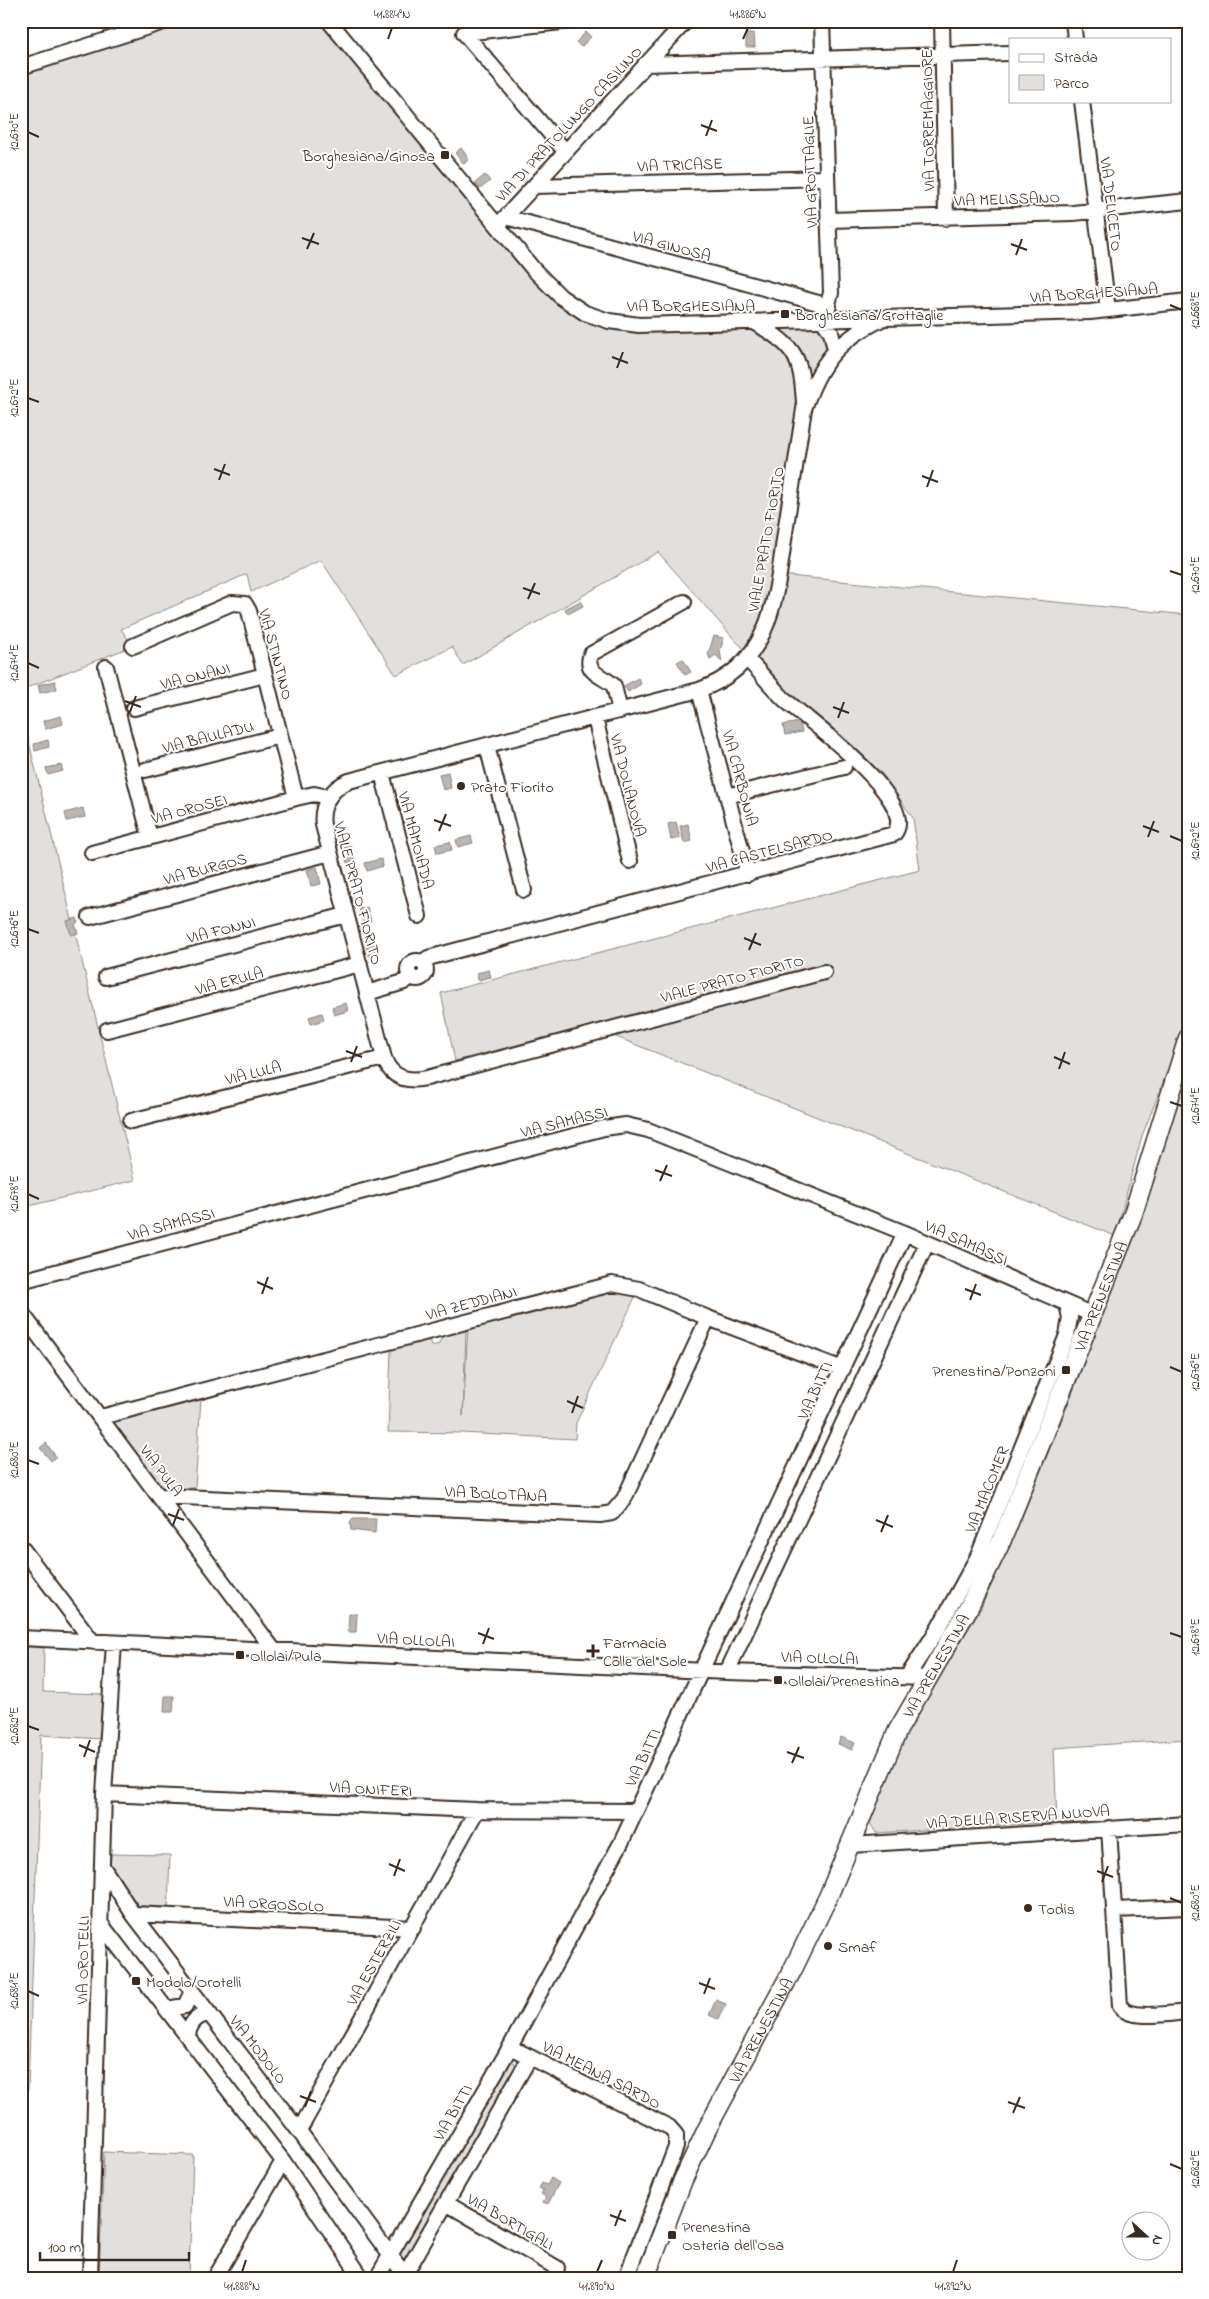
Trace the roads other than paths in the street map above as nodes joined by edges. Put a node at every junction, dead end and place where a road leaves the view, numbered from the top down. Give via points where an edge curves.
1 (167, 21) edge
2 (329, 21) edge
3 (570, 21) edge
4 (686, 21) edge
5 (822, 21) edge
6 (942, 21) edge
7 (1073, 21) edge
8 (1075, 38) edge
9 (1009, 53) edge
10 (943, 56) junction
11 (823, 60) junction
12 (645, 64) junction
13 (21, 67) edge
14 (1082, 102) edge
15 (565, 151) junction
16 (826, 178) junction
17 (534, 186) junction
18 (1188, 201) edge
19 (1095, 212) junction
20 (946, 218) junction
21 (828, 220) junction
22 (501, 222) junction
23 (1188, 301) edge
24 (829, 306) junction
25 (1108, 310) junction
26 (882, 319) junction
27 (823, 321) junction
28 (801, 322) junction
29 (756, 323) junction
30 (791, 349) junction
31 (835, 350) junction
32 (804, 409) junction
33 (684, 602) dead end
34 (133, 646) dead end
35 (747, 659) junction
36 (106, 667) dead end
37 (265, 675) junction
38 (700, 690) junction
39 (134, 708) dead end
40 (620, 711) junction
41 (595, 718) junction
42 (280, 736) junction
43 (487, 746) junction
44 (844, 766) dead end
45 (145, 770) dead end
46 (382, 773) junction
47 (728, 796) junction
48 (329, 797) junction
49 (296, 798) junction
50 (150, 837) junction
51 (92, 853) dead end
52 (330, 853) junction
53 (630, 861) dead end
54 (748, 874) junction
55 (524, 890) dead end
56 (346, 915) junction
57 (419, 916) dead end
58 (90, 917) dead end
59 (360, 964) junction
60 (824, 972) dead end
61 (106, 977) dead end
62 (367, 993) junction
63 (107, 1030) dead end
64 (1188, 1038) edge
65 (384, 1058) junction
66 (131, 1121) dead end
67 (905, 1233) junction
68 (927, 1243) junction
69 (21, 1281) edge
70 (1067, 1304) junction
71 (21, 1312) edge
72 (1093, 1315) junction
73 (708, 1318) junction
74 (843, 1368) junction
75 (101, 1417) junction
76 (160, 1496) junction
77 (21, 1547) edge
78 (21, 1638) edge
79 (93, 1642) junction
80 (114, 1643) junction
81 (273, 1649) junction
82 (702, 1670) junction
83 (727, 1672) junction
84 (907, 1677) junction
85 (928, 1678) junction
86 (104, 1794) junction
87 (477, 1810) junction
88 (636, 1811) junction
89 (1188, 1824) edge
90 (1109, 1828) junction
91 (851, 1845) junction
92 (102, 1866) junction
93 (1188, 1907) edge
94 (1114, 1910) junction
95 (133, 1914) junction
96 (101, 1924) junction
97 (413, 1928) junction
98 (192, 1991) junction
99 (166, 2009) junction
100 (1188, 2012) edge
101 (210, 2014) junction
102 (188, 2037) junction
103 (510, 2047) junction
104 (530, 2057) junction
105 (299, 2131) junction
106 (283, 2161) junction
107 (446, 2203) junction
108 (390, 2255) junction
109 (557, 2268) dead end
110 (405, 2277) edge
111 (90, 2278) edge
112 (215, 2278) edge
113 (362, 2278) edge
114 (377, 2278) edge
115 (626, 2278) edge
116 (645, 2278) edge

1 - 13 street
2 - 22 street, VIA BORGHESIANA
3 - 15 street via 464,33
4 - 12 street, VIA DI PRATOLUNGO CASILINO
5 - 11 street, VIA GROTTAGLIE
6 - 10 street, VIA TORREMAGGIORE
7 - 8 street
9 - 10 street
10 - 11 street
10 - 20 street, VIA TORREMAGGIORE
11 - 12 street
11 - 16 street, VIA GROTTAGLIE
12 - 15 street, VIA DI PRATOLUNGO CASILINO
14 - 19 street, VIA DELICETO
15 - 17 street, VIA DI PRATOLUNGO CASILINO
16 - 17 street, VIA TRICASE
16 - 21 street, VIA GROTTAGLIE
17 - 22 street, VIA DI PRATOLUNGO CASILINO
18 - 19 street, VIA MELISSANO
19 - 20 street, VIA MELISSANO
19 - 25 street, VIA DELICETO
20 - 21 street, VIA MELISSANO
21 - 24 street, VIA GROTTAGLIE
22 - 24 street, VIA GINOSA
22 - 29 street, VIA BORGHESIANA via 551,287 574,307 593,316 639,325
23 - 25 street, VIA BORGHESIANA
24 - 27 street, VIA GROTTAGLIE
25 - 26 street, VIA BORGHESIANA
26 - 27 street, VIA BORGHESIANA
26 - 31 street, VIALE PRATO FIORITO via 856,333
27 - 28 street, VIA BORGHESIANA
27 - 31 street via 831,332
28 - 29 street, VIA BORGHESIANA
28 - 30 street via 792,338
29 - 30 street, VIALE PRATO FIORITO
30 - 32 street, VIALE PRATO FIORITO via 801,371
31 - 32 street, VIALE PRATO FIORITO via 818,374
32 - 35 street, VIALE PRATO FIORITO via 773,606 764,633
33 - 40 street via 591,654 592,669 614,686
34 - 37 street, VIA STINTINO via 240,602 249,611
35 - 38 street, VIALE PRATO FIORITO via 725,679
35 - 54 street, VIA CASTELSARDO via 784,698 870,774 896,810 900,821 896,832 889,837
36 - 50 street
37 - 39 street, VIA ONANI
37 - 42 street, VIA STINTINO
38 - 40 street, VIALE PRATO FIORITO
38 - 47 street, VIA CARBONIA
40 - 41 street, VIALE PRATO FIORITO
41 - 43 street, VIALE PRATO FIORITO
41 - 53 street, VIA DOLIANOVA
42 - 45 street, VIA BAULADU
42 - 49 street, VIA STINTINO
43 - 46 street, VIALE PRATO FIORITO
43 - 55 street
44 - 47 street
46 - 48 street, VIALE PRATO FIORITO via 347,782
46 - 57 street, VIA MAMOIADA
47 - 54 street, VIA CARBONIA
48 - 49 street via 314,794
48 - 52 street, VIALE PRATO FIORITO via 322,820
49 - 50 street, VIA OROSEI
50 - 51 street, VIA OROSEI
52 - 56 street, VIALE PRATO FIORITO
52 - 58 street, VIA BURGOS
54 - 62 street, VIA CASTELSARDO via 428,958 423,963 416,960 410,963 407,970 411,977 404,982
56 - 59 street, VIALE PRATO FIORITO
56 - 61 street, VIA FONNI
59 - 62 street, VIALE PRATO FIORITO
59 - 63 street, VIA ERULA
60 - 65 street, VIALE PRATO FIORITO via 427,1078 410,1080 399,1077 389,1069
62 - 65 street, VIALE PRATO FIORITO
64 - 72 main road, VIA PRENESTINA via 1143,1186
65 - 66 street, VIA LULA
67 - 68 street, VIA SAMASSI
67 - 69 street, VIA SAMASSI via 648,1130 626,1125 604,1128
67 - 74 street, VIA BITTI
68 - 70 street, VIA SAMASSI
68 - 83 street
70 - 72 street, VIA SAMASSI
70 - 84 street, VIA MACOMER via 1069,1330 986,1537 951,1607
71 - 75 street, VIA PULA
72 - 85 main road, VIA PRENESTINA via 995,1557
73 - 74 street, VIA ZEDDIANI
73 - 75 street, VIA ZEDDIANI via 636,1288 608,1285
73 - 76 street, VIA BOLOTANA via 624,1499 612,1513
74 - 82 street, VIA BITTI
75 - 76 street, VIA PULA
76 - 81 street, VIA PULA
77 - 79 street
78 - 79 street, VIA OLLOLAI
79 - 80 street, VIA OLLOLAI
80 - 81 street, VIA OLLOLAI
80 - 86 street, VIA OROTELLI
81 - 82 street, VIA OLLOLAI
82 - 83 street, VIA OLLOLAI
82 - 88 street, VIA BITTI
83 - 84 street, VIA OLLOLAI
84 - 85 street, VIA OLLOLAI
85 - 91 main road, VIA PRENESTINA via 895,1736
86 - 87 street, VIA ONIFERI
86 - 92 street, VIA OROTELLI
87 - 88 street, VIA ONIFERI
87 - 97 street, VIA ESTERZILI
88 - 103 street, VIA BITTI
89 - 90 street, VIA DELLA RISERVA NUOVA
90 - 91 street, VIA DELLA RISERVA NUOVA
90 - 94 street
91 - 116 main road, VIA PRENESTINA via 806,1944 706,2129
92 - 95 street, VIA MODOLO
92 - 96 street, VIA OROTELLI
93 - 94 street
94 - 100 street via 1119,1999 1124,2011 1137,2015
95 - 97 street, VIA ORGOSOLO
95 - 98 street, VIA MODOLO
96 - 99 street
96 - 111 street, VIA OROTELLI
97 - 105 street, VIA ESTERZILI
98 - 99 street via 185,2006
98 - 101 street, VIA MODOLO
99 - 102 street
101 - 102 street via 195,2020
101 - 105 street, VIA MODOLO
102 - 106 street
103 - 104 street, VIA MEANA SARDO
103 - 108 street, VIA BITTI
104 - 107 street
104 - 115 street, VIA MEANA SARDO via 668,2127 676,2135 676,2147
105 - 108 street, VIA MODOLO
106 - 112 street
106 - 113 street
107 - 109 street, VIA BORTIGALI
107 - 110 street
108 - 110 street, VIA MODOLO
108 - 114 street, VIA BITTI

